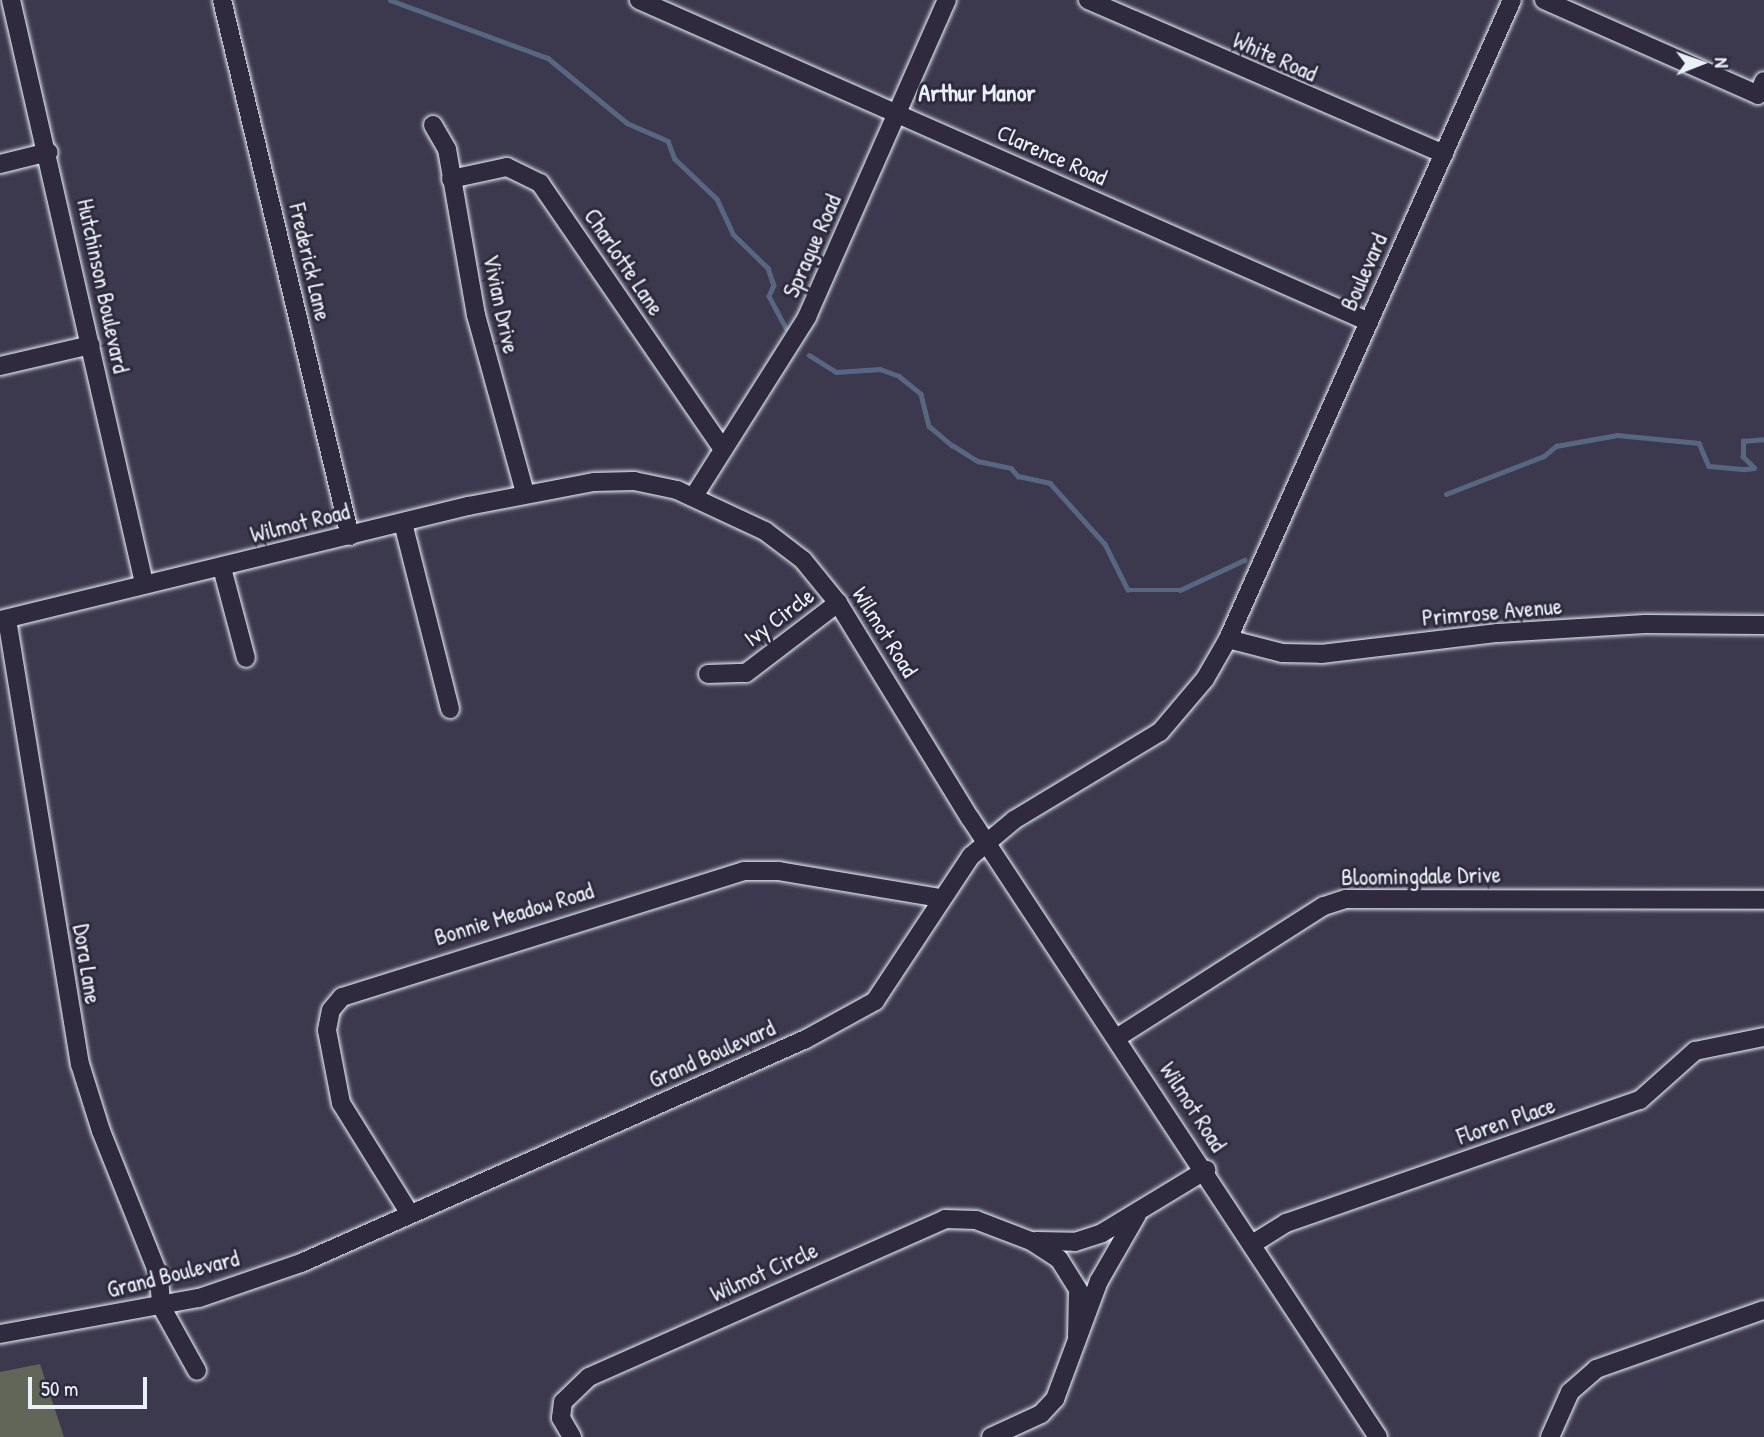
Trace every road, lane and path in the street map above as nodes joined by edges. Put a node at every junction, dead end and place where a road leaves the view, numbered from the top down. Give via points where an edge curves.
1 (11, 0) edge
2 (222, 0) edge
3 (639, 0) edge
4 (947, 0) edge
5 (1088, 0) edge
6 (1512, 0) edge
7 (1544, 0) edge
8 (1761, 88) edge
9 (897, 113) junction
10 (433, 125) dead end
11 (49, 152) junction
12 (1444, 154) junction
13 (0, 164) edge
14 (451, 179) junction
15 (1369, 322) junction
16 (91, 345) junction
17 (0, 366) edge
18 (721, 446) junction
19 (525, 493) junction
20 (694, 496) junction
21 (403, 523) junction
22 (351, 536) junction
23 (1262, 564) joint
24 (222, 568) junction
25 (144, 583) junction
26 (838, 603) junction
27 (3, 620) edge
28 (1764, 625) edge
29 (1228, 639) junction
30 (246, 658) dead end
31 (708, 674) dead end
32 (450, 709) dead end
33 (988, 842) junction
34 (941, 898) junction
35 (1764, 900) edge
36 (1118, 1037) junction
37 (1764, 1037) edge
38 (1206, 1170) junction
39 (410, 1214) junction
40 (1137, 1215) junction
41 (1031, 1241) junction
42 (1254, 1242) junction
43 (161, 1306) junction
44 (1764, 1310) edge
45 (0, 1334) edge
46 (1077, 1336) junction
47 (197, 1371) dead end
48 (572, 1437) edge
49 (991, 1437) edge
50 (1378, 1437) edge
51 (1550, 1437) edge

1 - 11 street, Hutchinson Boulevard
2 - 22 street, Frederick Lane
3 - 9 street, Clarence Road
4 - 9 street, Sprague Road
5 - 12 street, White Road
6 - 12 street, Boulevard
7 - 8 street
9 - 15 street, Clarence Road
9 - 18 street, Sprague Road via 807,317
10 - 14 street, Vivian Drive via 447,149
11 - 13 street
11 - 16 street, Hutchinson Boulevard
12 - 15 street, Boulevard
14 - 18 street, Charlotte Lane via 507,167 540,183
14 - 19 street, Vivian Drive via 477,315
15 - 23 street, Boulevard
16 - 17 street
16 - 25 street, Hutchinson Boulevard
18 - 20 street, Sprague Road
19 - 20 street, Wilmot Road via 617,480
19 - 21 street, Wilmot Road
20 - 26 street, Wilmot Road via 783,543
21 - 22 street, Wilmot Road
21 - 32 street
22 - 24 street, Wilmot Road
23 - 29 street, Grand Boulevard
24 - 25 street, Wilmot Road
24 - 30 street
25 - 27 street, Wilmot Road
26 - 31 street, Ivy Circle via 746,673
26 - 33 street, Wilmot Road
27 - 43 street, Dora Lane via 80,1063 114,1168 159,1276
28 - 29 street, Primrose Avenue via 1645,624 1523,631 1321,654 1282,653
29 - 33 street, Grand Boulevard via 1182,710 1160,732 1014,820
33 - 34 street, Grand Boulevard
33 - 36 street, Wilmot Road
34 - 39 street, Grand Boulevard via 886,990 861,1011
34 - 39 street, Bonnie Meadow Road via 779,871 744,871 342,996 331,1010 327,1030 341,1103
35 - 36 street, Bloomingdale Drive via 1346,899 1324,906
36 - 38 street, Wilmot Road
37 - 42 street, Floren Place via 1695,1051 1640,1101 1286,1223
38 - 40 street, Wilmot Circle
38 - 42 street, Wilmot Road
39 - 43 street, Grand Boulevard via 301,1263
40 - 41 street, Wilmot Circle via 1075,1242
40 - 46 street, Wilmot Circle via 1100,1281
41 - 46 street, Wilmot Circle via 1059,1259 1073,1277 1080,1304
41 - 48 street, Wilmot Circle via 967,1217 945,1219 589,1377 563,1402 561,1418
42 - 50 street, Wilmot Road
43 - 45 street, Grand Boulevard
43 - 47 street
44 - 51 street via 1596,1368 1570,1392
46 - 49 street, Wilmot Circle via 1049,1408

